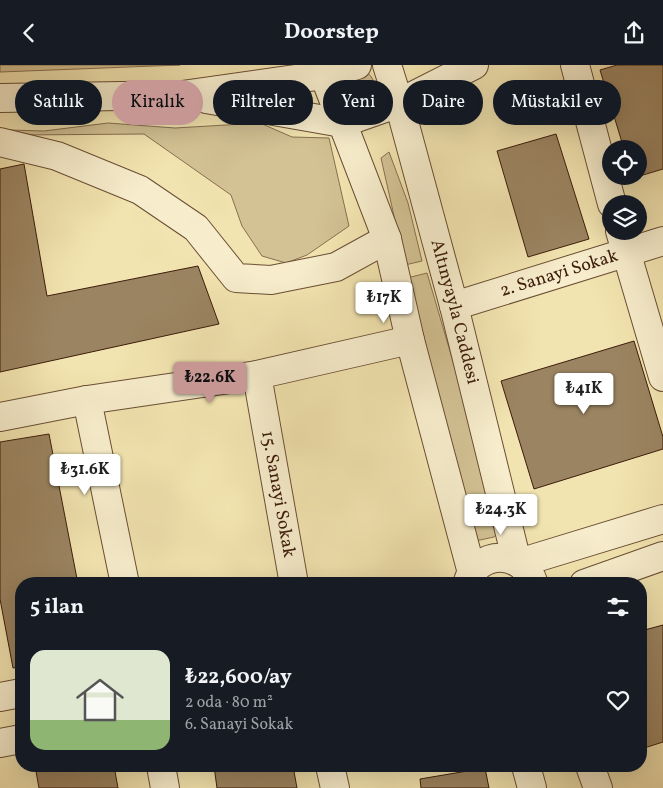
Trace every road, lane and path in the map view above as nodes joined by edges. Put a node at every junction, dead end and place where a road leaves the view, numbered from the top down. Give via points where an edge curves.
1 (357, 65) edge
2 (387, 65) edge
3 (474, 65) edge
4 (575, 65) edge
5 (321, 70) edge
6 (203, 91) edge
7 (112, 96) edge
8 (0, 98) edge
9 (203, 99) edge
10 (399, 103) junction
11 (393, 105) edge
12 (323, 120) edge
13 (343, 125) edge
14 (0, 142) edge
15 (610, 195) edge
16 (387, 239) junction
17 (663, 241) edge
18 (623, 242) edge
19 (454, 306) junction
20 (410, 340) junction
21 (257, 375) junction
22 (663, 377) edge
23 (87, 400) junction
24 (0, 417) edge
25 (663, 519) edge
26 (663, 556) edge
27 (523, 569) edge
28 (123, 577) edge
29 (293, 577) edge
30 (466, 577) edge
31 (468, 577) edge
32 (604, 577) edge
33 (15, 694) edge
34 (0, 697) edge
35 (15, 740) edge
36 (0, 743) edge
37 (162, 772) edge
38 (331, 772) edge
39 (528, 772) edge
40 (592, 772) edge
41 (165, 788) edge
42 (335, 788) edge
43 (532, 788) edge
44 (598, 788) edge

1 - 5 street
2 - 10 street, Altınyayla Caddesi
3 - 10 street
4 - 15 street
5 - 6 street
7 - 8 street
9 - 12 street
10 - 11 street
10 - 19 street, Altınyayla Caddesi
13 - 16 street
14 - 16 street via 57,157 140,190 196,228 236,278 270,280 336,267
16 - 20 street
17 - 18 street, 2. Sanayi Sokak
18 - 19 street, 2. Sanayi Sokak
18 - 22 street
19 - 27 street, Altınyayla Caddesi
20 - 21 street
20 - 30 street
21 - 23 street
21 - 29 street, 15. Sanayi Sokak
23 - 24 street
23 - 28 street
25 - 27 street
26 - 32 street
27 - 31 street via 507,558 495,558 483,562
33 - 34 street
35 - 36 street
37 - 41 street
38 - 42 street
39 - 43 street
40 - 44 street

